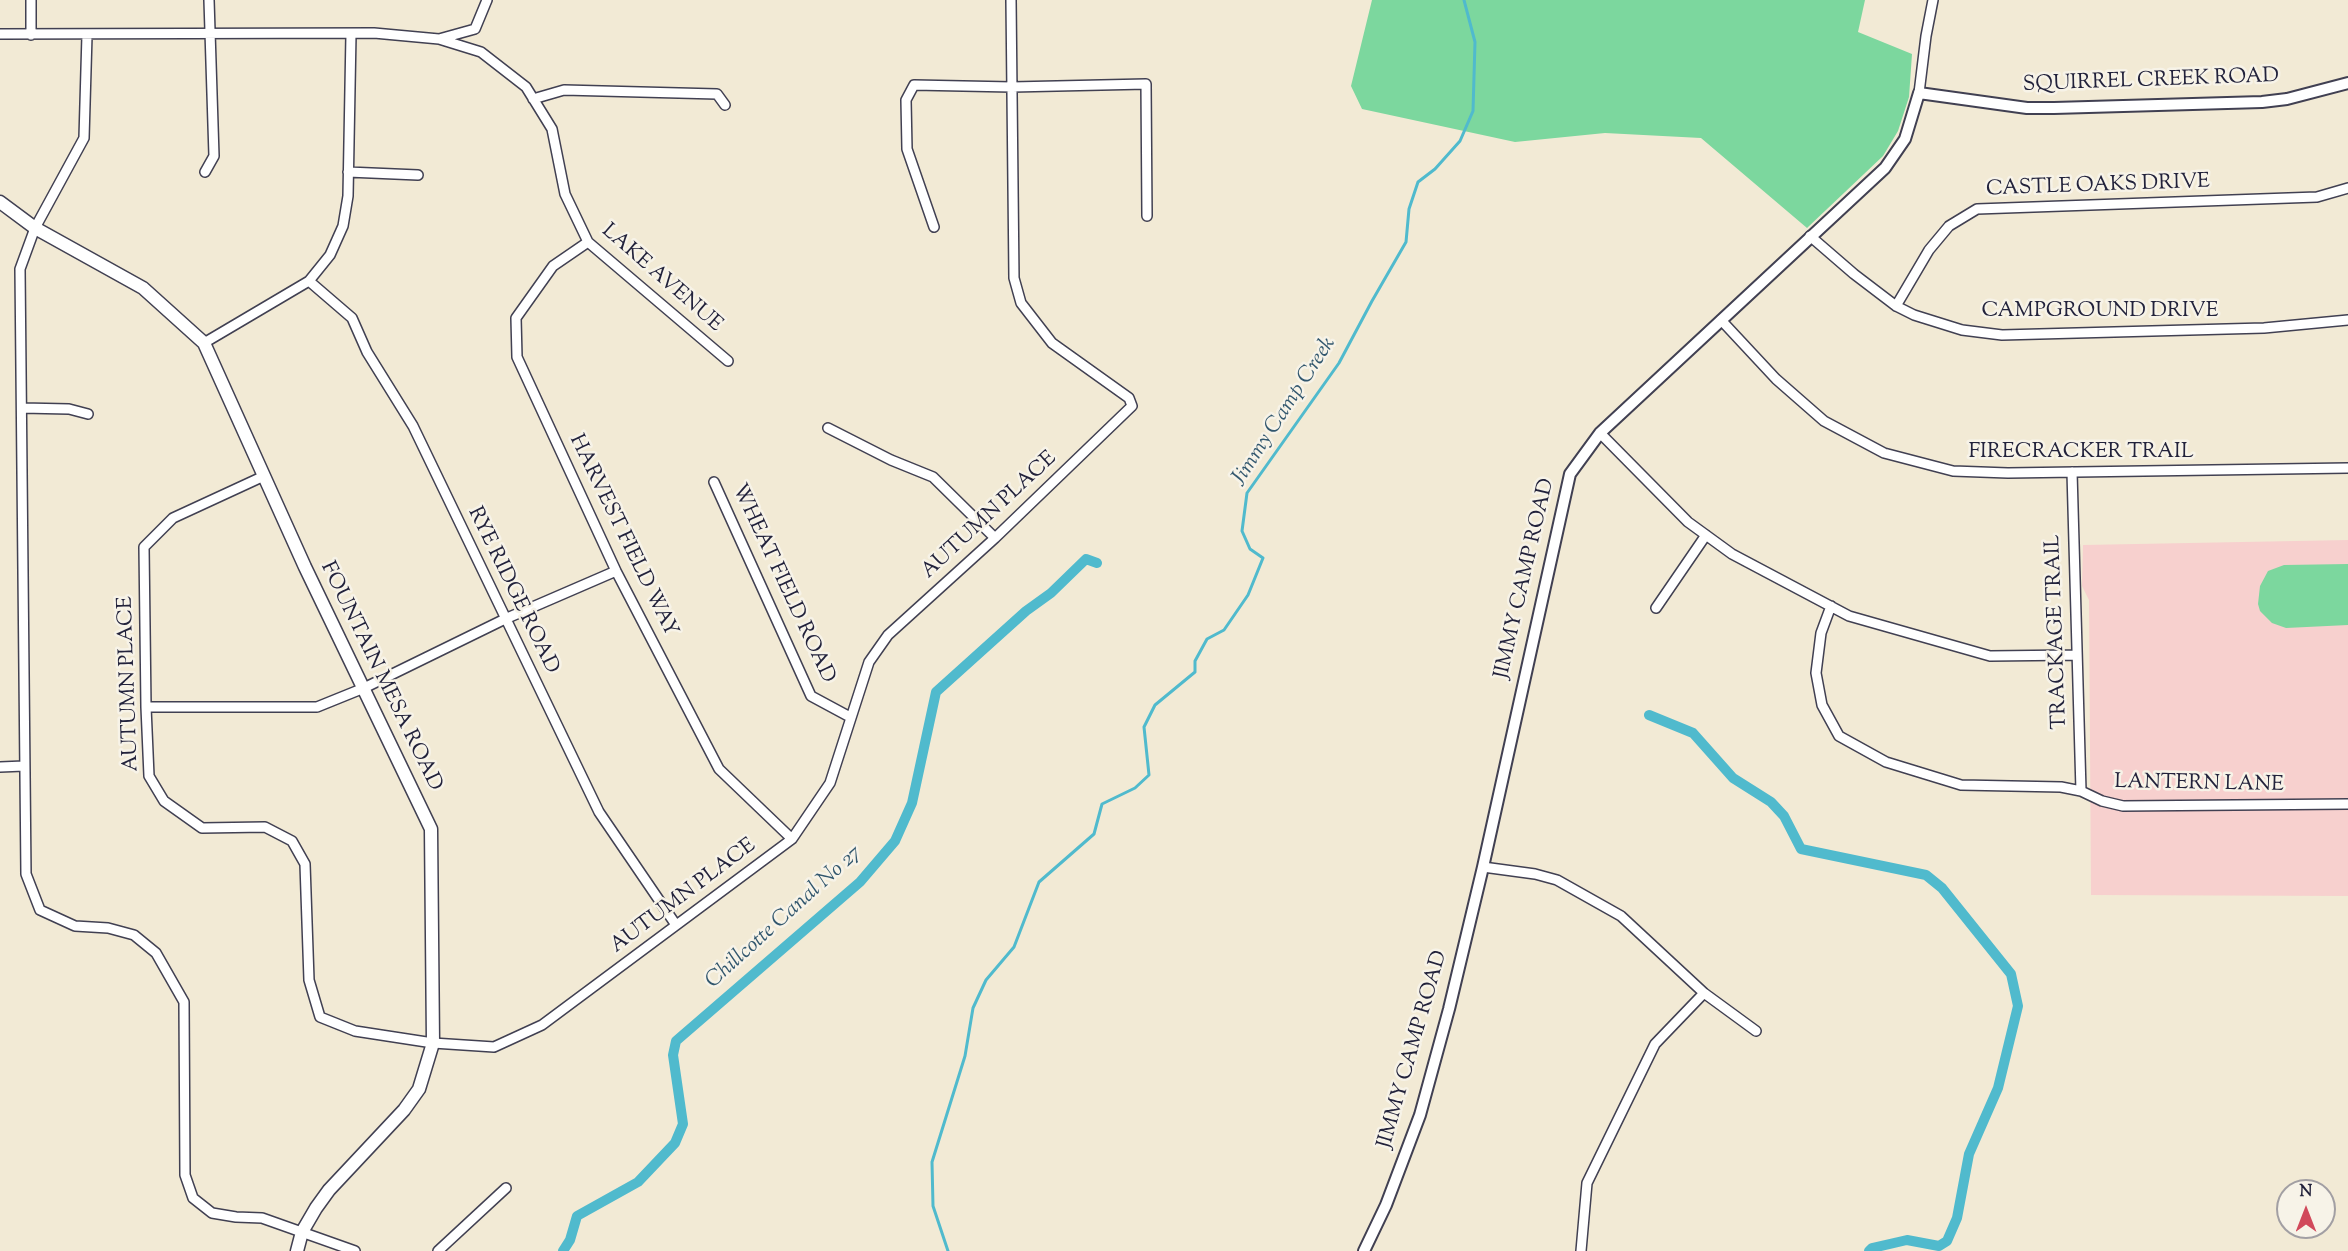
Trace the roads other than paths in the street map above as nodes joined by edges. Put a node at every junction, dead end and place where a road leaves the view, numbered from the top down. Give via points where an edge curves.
1 (31, 0) edge
2 (209, 0) edge
3 (486, 0) edge
4 (1011, 0) edge
5 (1933, 0) edge
6 (0, 34) edge
7 (210, 34) junction
8 (351, 34) junction
9 (32, 35) junction
10 (87, 35) junction
11 (439, 39) junction
12 (2348, 83) edge
13 (1012, 87) junction
14 (1919, 93) junction
15 (533, 99) junction
16 (725, 105) dead end
17 (205, 172) dead end
18 (348, 172) junction
19 (418, 175) dead end
20 (2348, 188) edge
21 (0, 202) edge
22 (1147, 216) dead end
23 (35, 228) junction
24 (934, 228) dead end
25 (1810, 236) junction
26 (588, 242) junction
27 (309, 281) junction
28 (1896, 306) junction
29 (1721, 320) junction
30 (2348, 320) edge
31 (204, 343) junction
32 (728, 361) dead end
33 (22, 408) junction
34 (88, 414) dead end
35 (828, 428) dead end
36 (1600, 433) junction
37 (2348, 468) edge
38 (2072, 472) junction
39 (264, 476) junction
40 (714, 482) dead end
41 (1706, 535) junction
42 (995, 538) junction
43 (616, 571) junction
44 (1831, 606) junction
45 (1656, 608) dead end
46 (505, 620) junction
47 (2076, 655) junction
48 (364, 688) junction
49 (146, 707) junction
50 (850, 717) junction
51 (24, 766) junction
52 (0, 767) edge
53 (2081, 791) junction
54 (2348, 804) edge
55 (792, 839) junction
56 (1483, 867) junction
57 (676, 925) junction
58 (1704, 993) junction
59 (1756, 1031) dead end
60 (433, 1043) junction
61 (506, 1188) dead end
62 (302, 1232) junction
63 (297, 1251) edge
64 (355, 1251) edge
65 (438, 1251) edge
66 (1364, 1251) edge
67 (1581, 1251) edge

1 - 9 street
2 - 7 street
3 - 11 street via 475,29
4 - 13 street, AUTUMN PLACE
5 - 14 street, JIMMY CAMP ROAD
6 - 9 street, LAKE AVENUE
7 - 8 street, LAKE AVENUE
7 - 10 street, LAKE AVENUE
7 - 17 street via 214,156
8 - 11 street, LAKE AVENUE
8 - 18 street
9 - 10 street, LAKE AVENUE
10 - 23 street via 84,138
11 - 15 street, LAKE AVENUE via 481,52 526,87
12 - 14 street, SQUIRREL CREEK ROAD via 2262,102 2054,108
13 - 22 street via 1146,84
13 - 24 street via 914,85 906,100 907,149
13 - 42 street, AUTUMN PLACE via 1014,278 1021,303 1052,343 1129,398 1132,406
14 - 25 street, JIMMY CAMP ROAD via 1905,139 1885,168
15 - 16 street via 564,90 717,94
15 - 26 street, LAKE AVENUE via 552,129 565,194
18 - 19 street
18 - 27 street via 343,226 330,255
20 - 28 street, CASTLE OAKS DRIVE via 2317,197 1977,209 1949,226 1929,250
21 - 23 main road, FOUNTAIN MESA ROAD
23 - 31 main road, FOUNTAIN MESA ROAD via 143,288
23 - 33 street via 20,269
25 - 28 street, CAMPGROUND DRIVE
25 - 29 street, JIMMY CAMP ROAD
26 - 32 street, LAKE AVENUE
26 - 43 street, HARVEST FIELD WAY via 553,266 524,304 516,318 517,357
27 - 31 street
27 - 46 street, RYE RIDGE ROAD via 352,318 367,352 413,426
28 - 30 street, CAMPGROUND DRIVE via 1962,330 2002,335 2264,328
29 - 36 street, JIMMY CAMP ROAD
29 - 38 street, FIRECRACKER TRAIL via 1776,379 1824,421 1884,453 1953,471
31 - 39 main road, FOUNTAIN MESA ROAD
33 - 34 street via 69,409
33 - 51 street
35 - 42 street via 933,477
36 - 41 street via 1688,522
36 - 56 street, JIMMY CAMP ROAD via 1570,474
37 - 38 street, FIRECRACKER TRAIL
38 - 47 street, TRACKAGE TRAIL
39 - 48 main road, FOUNTAIN MESA ROAD
39 - 49 street, AUTUMN PLACE via 173,518 144,547
40 - 50 street, WHEAT FIELD ROAD via 811,696
41 - 44 street via 1732,554
41 - 45 street
42 - 50 street, AUTUMN PLACE via 888,635 869,662
43 - 46 street
43 - 55 street, HARVEST FIELD WAY via 719,769
44 - 47 street via 1850,616 1990,656
44 - 53 street, LANTERN LANE via 1821,633 1816,673 1822,705 1839,736 1886,762 1961,785
46 - 48 street
46 - 57 street, RYE RIDGE ROAD via 599,812
47 - 53 street, TRACKAGE TRAIL
48 - 49 street via 317,707
48 - 60 main road, FOUNTAIN MESA ROAD via 431,829
49 - 60 street, AUTUMN PLACE via 149,776 164,801 202,828 265,828 292,841 305,864 309,980 320,1017 355,1031
50 - 55 street, AUTUMN PLACE via 830,783
51 - 52 street
51 - 62 street via 26,874 40,910 75,926 134,935 156,953 184,1002 185,1175 193,1198 212,1213 262,1218
53 - 54 street, LANTERN LANE via 2123,806
55 - 57 street, AUTUMN PLACE
56 - 58 street via 1557,880 1621,916
56 - 66 street, JIMMY CAMP ROAD via 1420,1115
57 - 60 street, AUTUMN PLACE via 542,1025 494,1047
58 - 59 street
58 - 67 street via 1655,1044 1587,1183
60 - 62 main road, FOUNTAIN MESA ROAD via 419,1089 329,1190
61 - 65 street
62 - 63 main road, FOUNTAIN MESA ROAD
62 - 64 street

